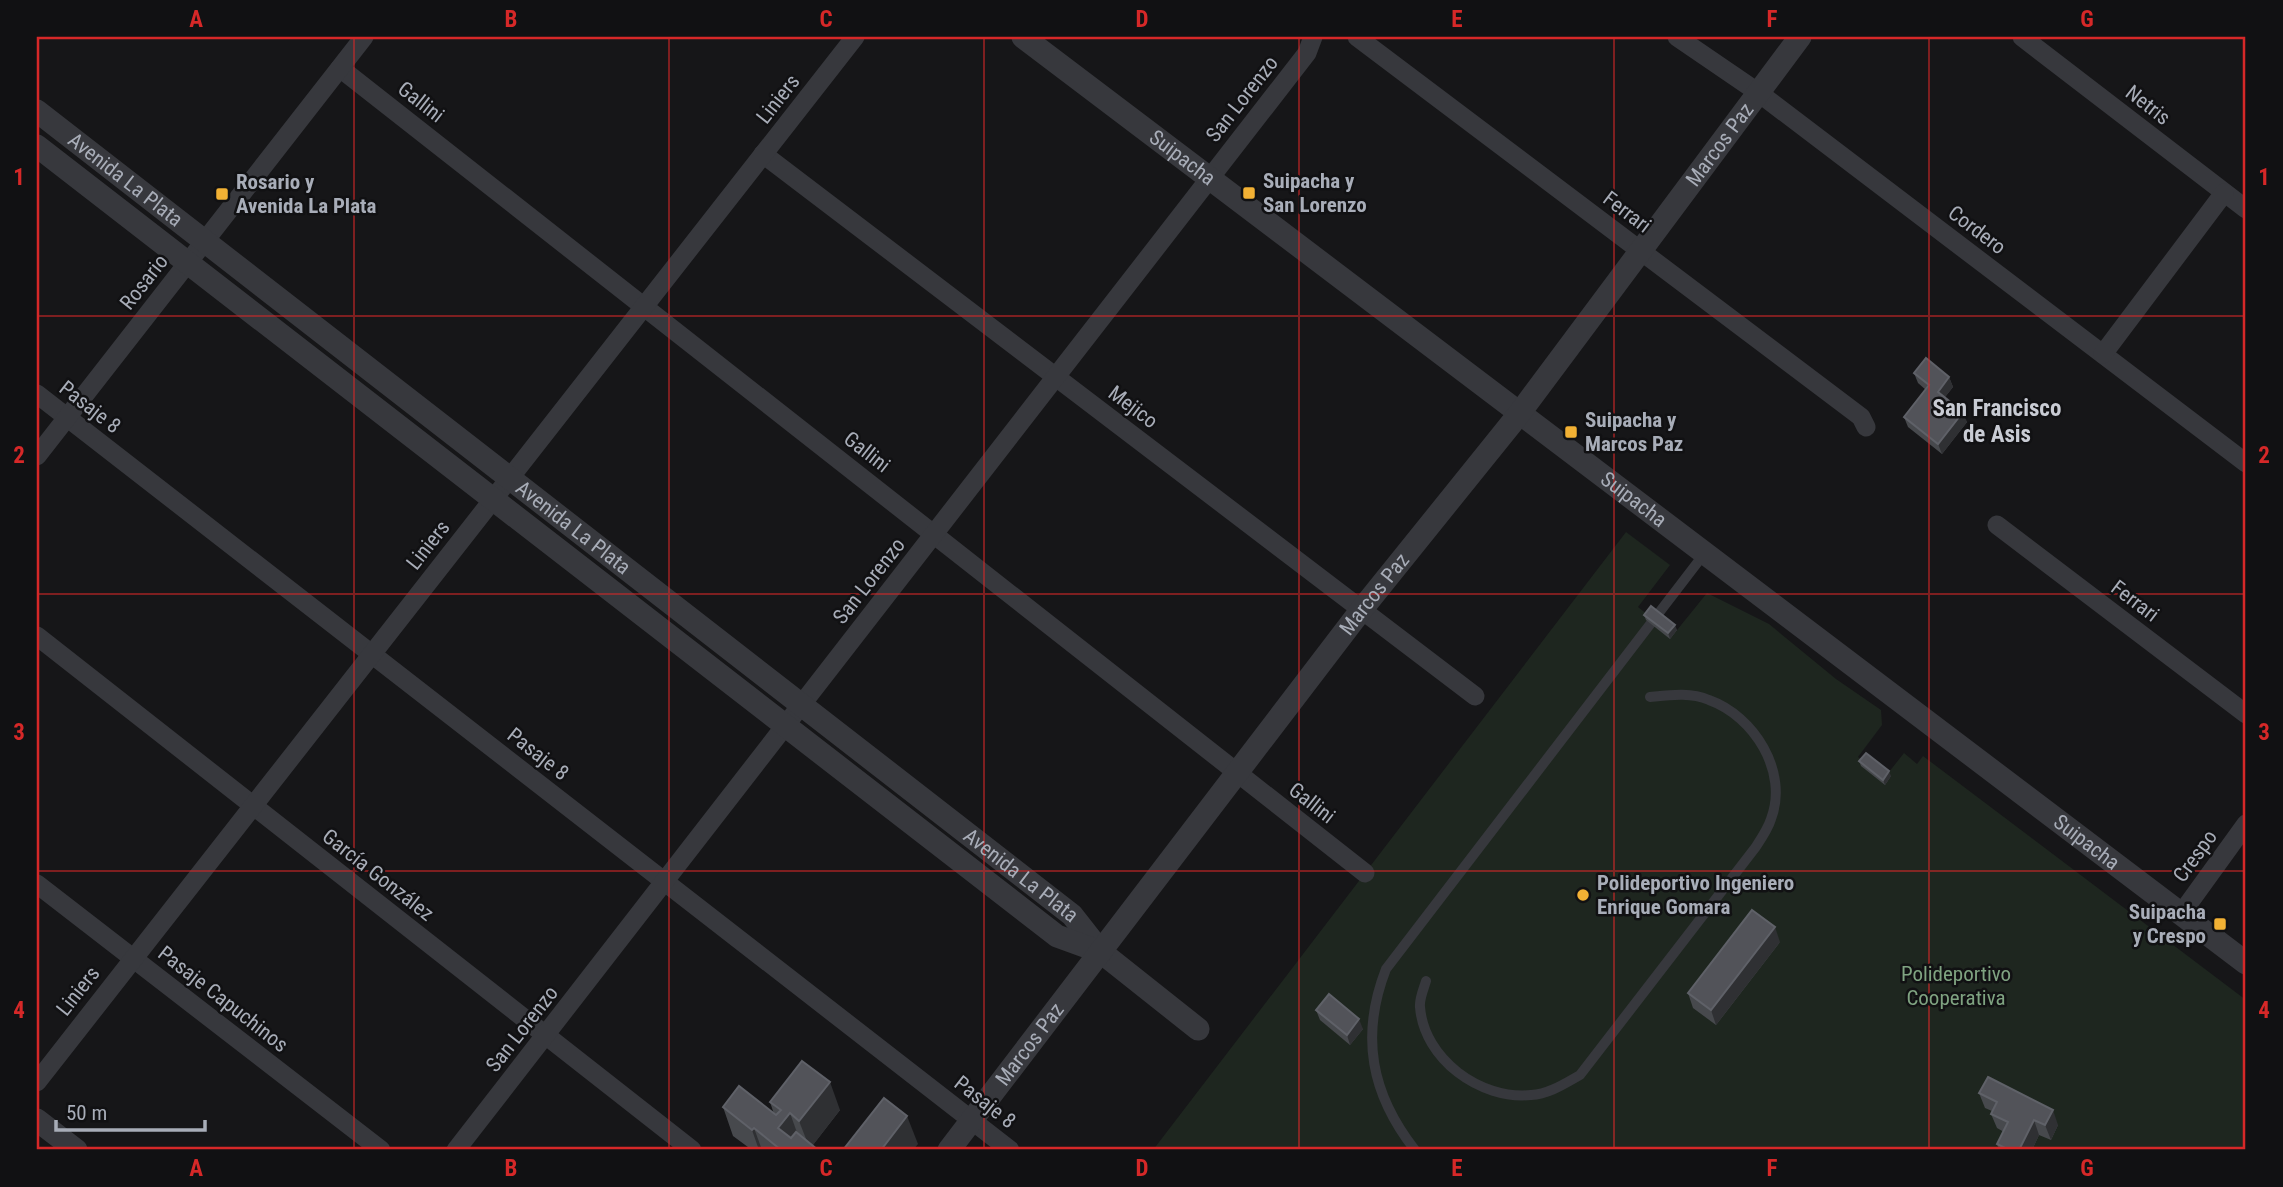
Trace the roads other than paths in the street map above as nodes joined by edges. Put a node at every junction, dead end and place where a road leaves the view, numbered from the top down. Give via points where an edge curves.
1 (364, 37) edge
2 (855, 37) edge
3 (1023, 37) edge
4 (1313, 37) edge
5 (1357, 37) edge
6 (1676, 37) edge
7 (1800, 37) edge
8 (2022, 37) edge
9 (340, 68) junction
10 (1759, 93) junction
11 (37, 111) edge
12 (37, 146) edge
13 (764, 154) junction
14 (1209, 178) junction
15 (2224, 192) junction
16 (2246, 209) edge
17 (204, 241) junction
18 (1641, 251) junction
19 (187, 263) junction
20 (644, 306) junction
21 (2103, 354) junction
22 (1056, 376) junction
23 (37, 394) edge
24 (1519, 414) junction
25 (66, 417) junction
26 (1866, 427) dead end
27 (37, 456) edge
28 (2246, 463) edge
29 (510, 478) junction
30 (493, 499) junction
31 (1997, 525) dead end
32 (934, 534) junction
33 (1704, 554) junction
34 (1362, 609) junction
35 (37, 636) edge
36 (372, 654) junction
37 (1475, 696) dead end
38 (1650, 697) dead end
39 (802, 705) junction
40 (2246, 714) edge
41 (785, 726) junction
42 (1238, 773) junction
43 (253, 806) junction
44 (2246, 824) edge
45 (1365, 873) dead end
46 (665, 881) junction
47 (37, 884) edge
48 (2181, 914) junction
49 (1101, 952) junction
50 (133, 959) junction
51 (2246, 963) edge
52 (1426, 981) dead end
53 (1198, 1029) dead end
54 (545, 1035) junction
55 (37, 1082) edge
56 (37, 1120) edge
57 (972, 1121) junction
58 (76, 1150) edge
59 (381, 1150) edge
60 (456, 1150) edge
61 (692, 1150) edge
62 (949, 1150) edge
63 (1010, 1150) edge
64 (1415, 1150) edge

1 - 9 street, Rosario
2 - 13 street, Liniers
3 - 14 street, Suipacha
4 - 14 street, San Lorenzo via 1307,52
5 - 18 street, Ferrari
6 - 10 street, Cordero
7 - 10 street, Marcos Paz
8 - 15 street, Netris
9 - 17 street, Rosario
9 - 20 street, Gallini
10 - 18 street, Marcos Paz
10 - 21 street, Cordero
11 - 17 street, Avenida La Plata
12 - 19 street, Avenida La Plata
13 - 20 street, Liniers
13 - 22 street, Mejico
14 - 22 street, San Lorenzo
14 - 24 street, Suipacha
15 - 16 street, Netris
15 - 21 street
17 - 19 street, Rosario
17 - 29 street, Avenida La Plata
18 - 24 street, Marcos Paz
18 - 26 street, Ferrari via 1861,417
19 - 25 street, Rosario
19 - 30 street, Avenida La Plata
20 - 29 street, Liniers
20 - 32 street, Gallini
21 - 28 street, Cordero
22 - 32 street, San Lorenzo
22 - 34 street, Mejico
23 - 25 street, Pasaje 8
24 - 33 street, Suipacha
24 - 34 street, Marcos Paz
25 - 27 street, Rosario
25 - 36 street, Pasaje 8
29 - 30 street, Liniers
29 - 39 street, Avenida La Plata
30 - 36 street, Liniers
30 - 41 street, Avenida La Plata
31 - 40 street, Ferrari
32 - 39 street, San Lorenzo
32 - 42 street, Gallini
33 - 48 street, Suipacha
33 - 64 lane via 1386,969 1371,1021 1372,1062 1400,1131
34 - 37 street, Mejico
34 - 42 street, Marcos Paz
35 - 43 street, García González
36 - 43 street, Liniers
36 - 46 street, Pasaje 8
38 - 52 lane via 1699,697 1735,713 1756,734 1770,760 1775,789 1772,818 1755,848 1580,1075 1557,1089 1531,1095 1479,1086 1448,1065 1428,1035 1419,1005
39 - 41 street, San Lorenzo
39 - 49 street, Avenida La Plata via 1072,915
41 - 46 street, San Lorenzo
41 - 49 street, Avenida La Plata via 1057,936
42 - 45 street, Gallini
42 - 49 street, Marcos Paz
43 - 50 street, Liniers
43 - 54 street, García González
44 - 48 street, Crespo
46 - 54 street, San Lorenzo
46 - 57 street, Pasaje 8
47 - 50 street, Pasaje Capuchinos
48 - 51 street, Suipacha
49 - 53 street, Avenida La Plata
49 - 57 street, Marcos Paz
50 - 55 street, Liniers
50 - 59 street, Pasaje Capuchinos
54 - 60 street, San Lorenzo
54 - 61 street, García González
56 - 58 street
57 - 62 street, Marcos Paz
57 - 63 street, Pasaje 8

